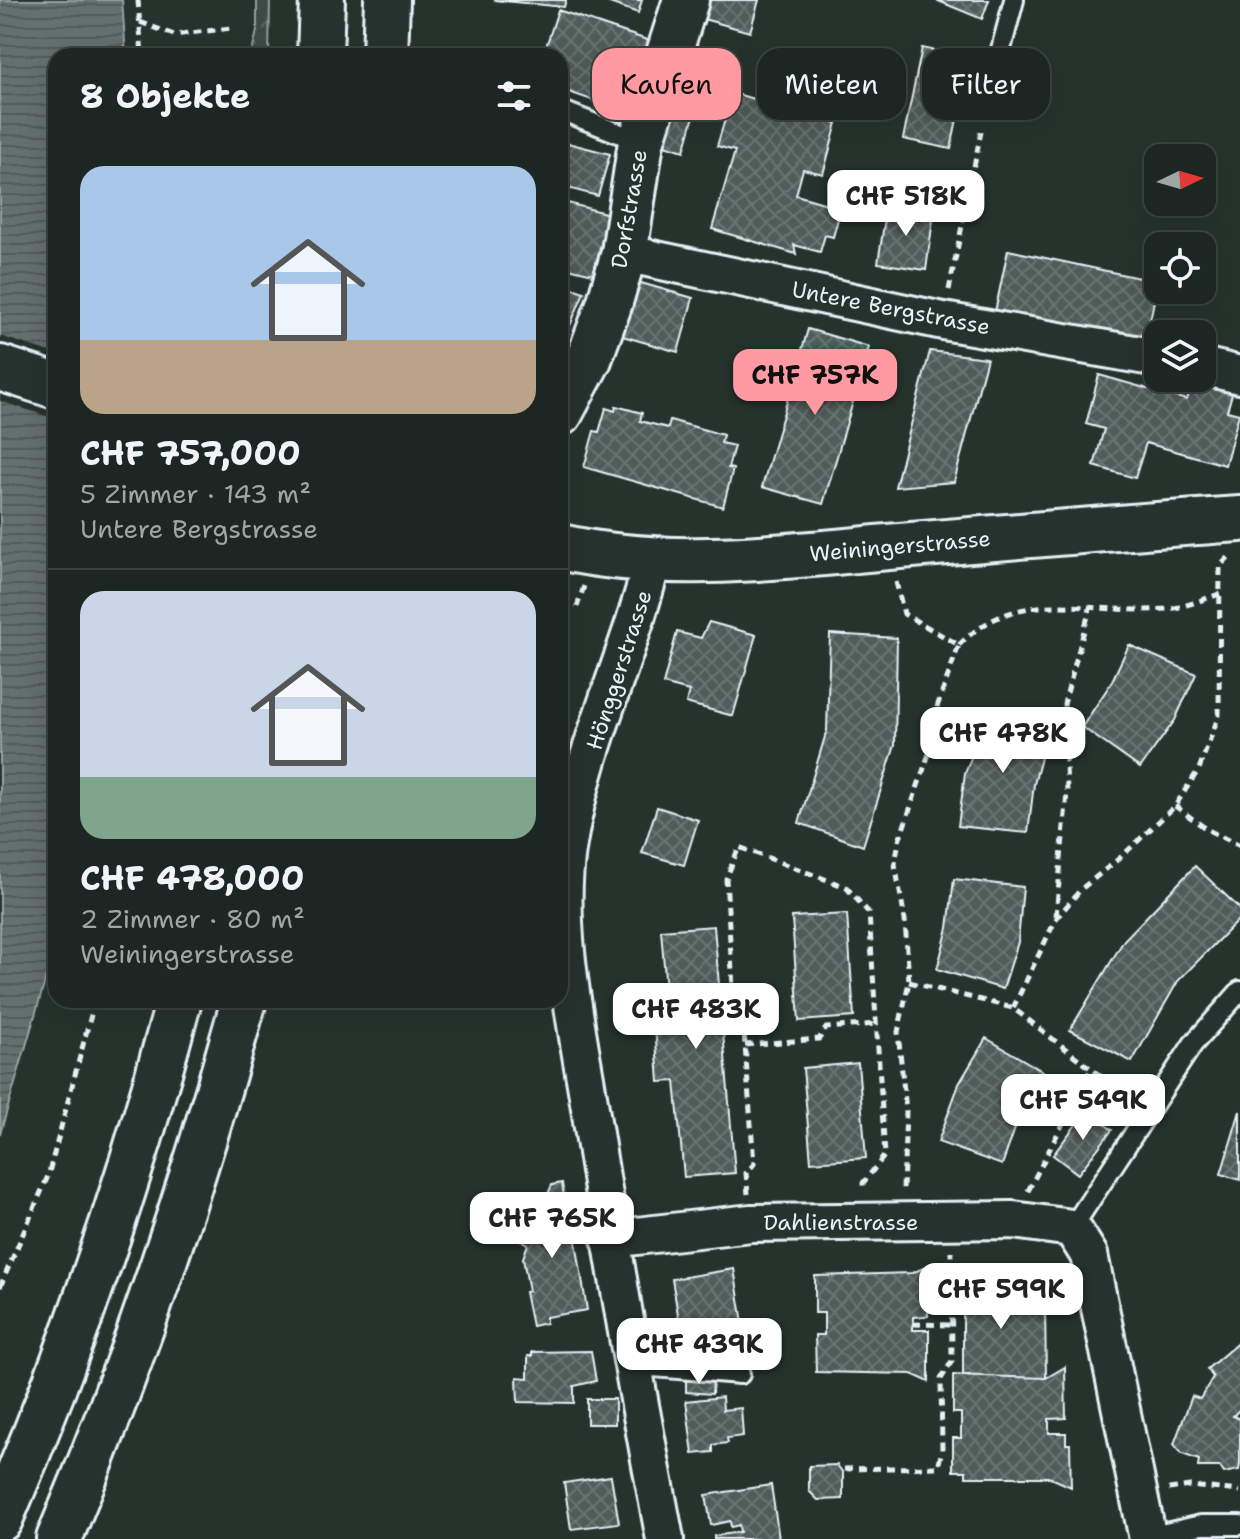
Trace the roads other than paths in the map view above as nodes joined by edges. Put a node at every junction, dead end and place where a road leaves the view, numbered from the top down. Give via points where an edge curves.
1 (322, 0) edge
2 (387, 0) edge
3 (686, 0) edge
4 (1014, 0) edge
5 (320, 48) edge
6 (385, 48) edge
7 (1001, 48) edge
8 (568, 113) edge
9 (641, 142) junction
10 (624, 253) junction
11 (1144, 356) edge
12 (0, 368) edge
13 (1216, 369) edge
14 (1240, 375) edge
15 (48, 383) edge
16 (568, 398) edge
17 (1238, 534) edge
18 (568, 549) edge
19 (653, 558) junction
20 (568, 840) edge
21 (568, 945) edge
22 (1240, 991) edge
23 (177, 1008) edge
24 (242, 1008) edge
25 (1072, 1228) junction
26 (610, 1239) junction
27 (635, 1372) junction
28 (740, 1374) dead end
29 (0, 1519) edge
30 (1240, 1525) edge
31 (1145, 1538) edge
32 (59, 1539) edge
33 (665, 1539) edge

1 - 5 main road
2 - 6 main road
3 - 9 main road, Dorfstrasse
4 - 7 lane
8 - 9 lane
9 - 10 main road, Dorfstrasse
10 - 11 street, Untere Bergstrasse via 943,321
10 - 16 main road, Dorfstrasse via 589,359
12 - 15 main road
13 - 14 street
17 - 19 main road, Weiningerstrasse via 758,558
18 - 19 main road, Weiningerstrasse
19 - 20 street, Hönggerstrasse
21 - 26 street, Hönggerstrasse
22 - 25 lane via 1193,1044
23 - 29 main road via 100,1258
24 - 32 main road via 152,1298
25 - 26 street, Dahlienstrasse via 1013,1220 751,1223
25 - 31 street via 1089,1255
26 - 27 street, Hönggerstrasse
27 - 28 lane via 654,1367
27 - 33 street, Hönggerstrasse
30 - 31 lane via 1201,1525

